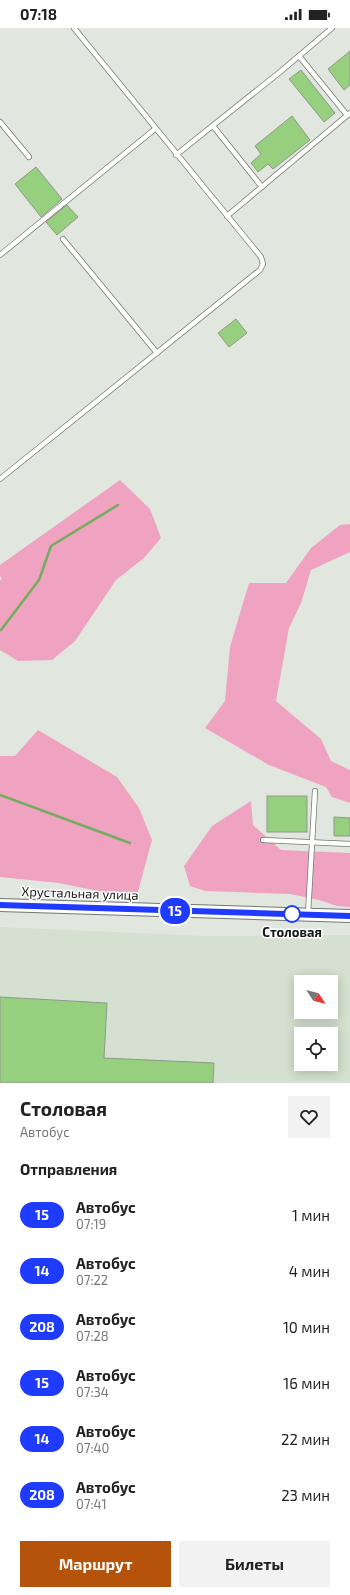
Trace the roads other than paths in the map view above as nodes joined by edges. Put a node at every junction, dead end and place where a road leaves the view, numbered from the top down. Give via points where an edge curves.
1 (74, 28) edge
2 (332, 28) edge
3 (299, 56) junction
4 (349, 114) edge
5 (0, 122) edge
6 (213, 126) junction
7 (155, 129) junction
8 (176, 155) junction
9 (29, 157) dead end
10 (262, 187) junction
11 (227, 216) junction
12 (63, 238) dead end
13 (0, 255) edge
14 (157, 353) junction
15 (0, 479) edge
16 (315, 791) dead end
17 (263, 840) dead end
18 (311, 842) junction
19 (350, 844) edge
20 (0, 905) edge
21 (308, 914) junction
22 (350, 916) edge

1 - 7 lane
2 - 3 lane
3 - 4 lane
3 - 6 lane
4 - 10 lane
5 - 9 lane
6 - 8 lane
6 - 10 lane
7 - 8 lane
7 - 13 lane
8 - 11 lane
10 - 11 lane
11 - 14 lane via 261,257 263,264 260,270
12 - 14 lane
14 - 15 lane
16 - 18 lane
17 - 18 lane
18 - 19 lane
18 - 21 lane
20 - 21 street, Хрустальная улица
21 - 22 street, Хрустальная улица

